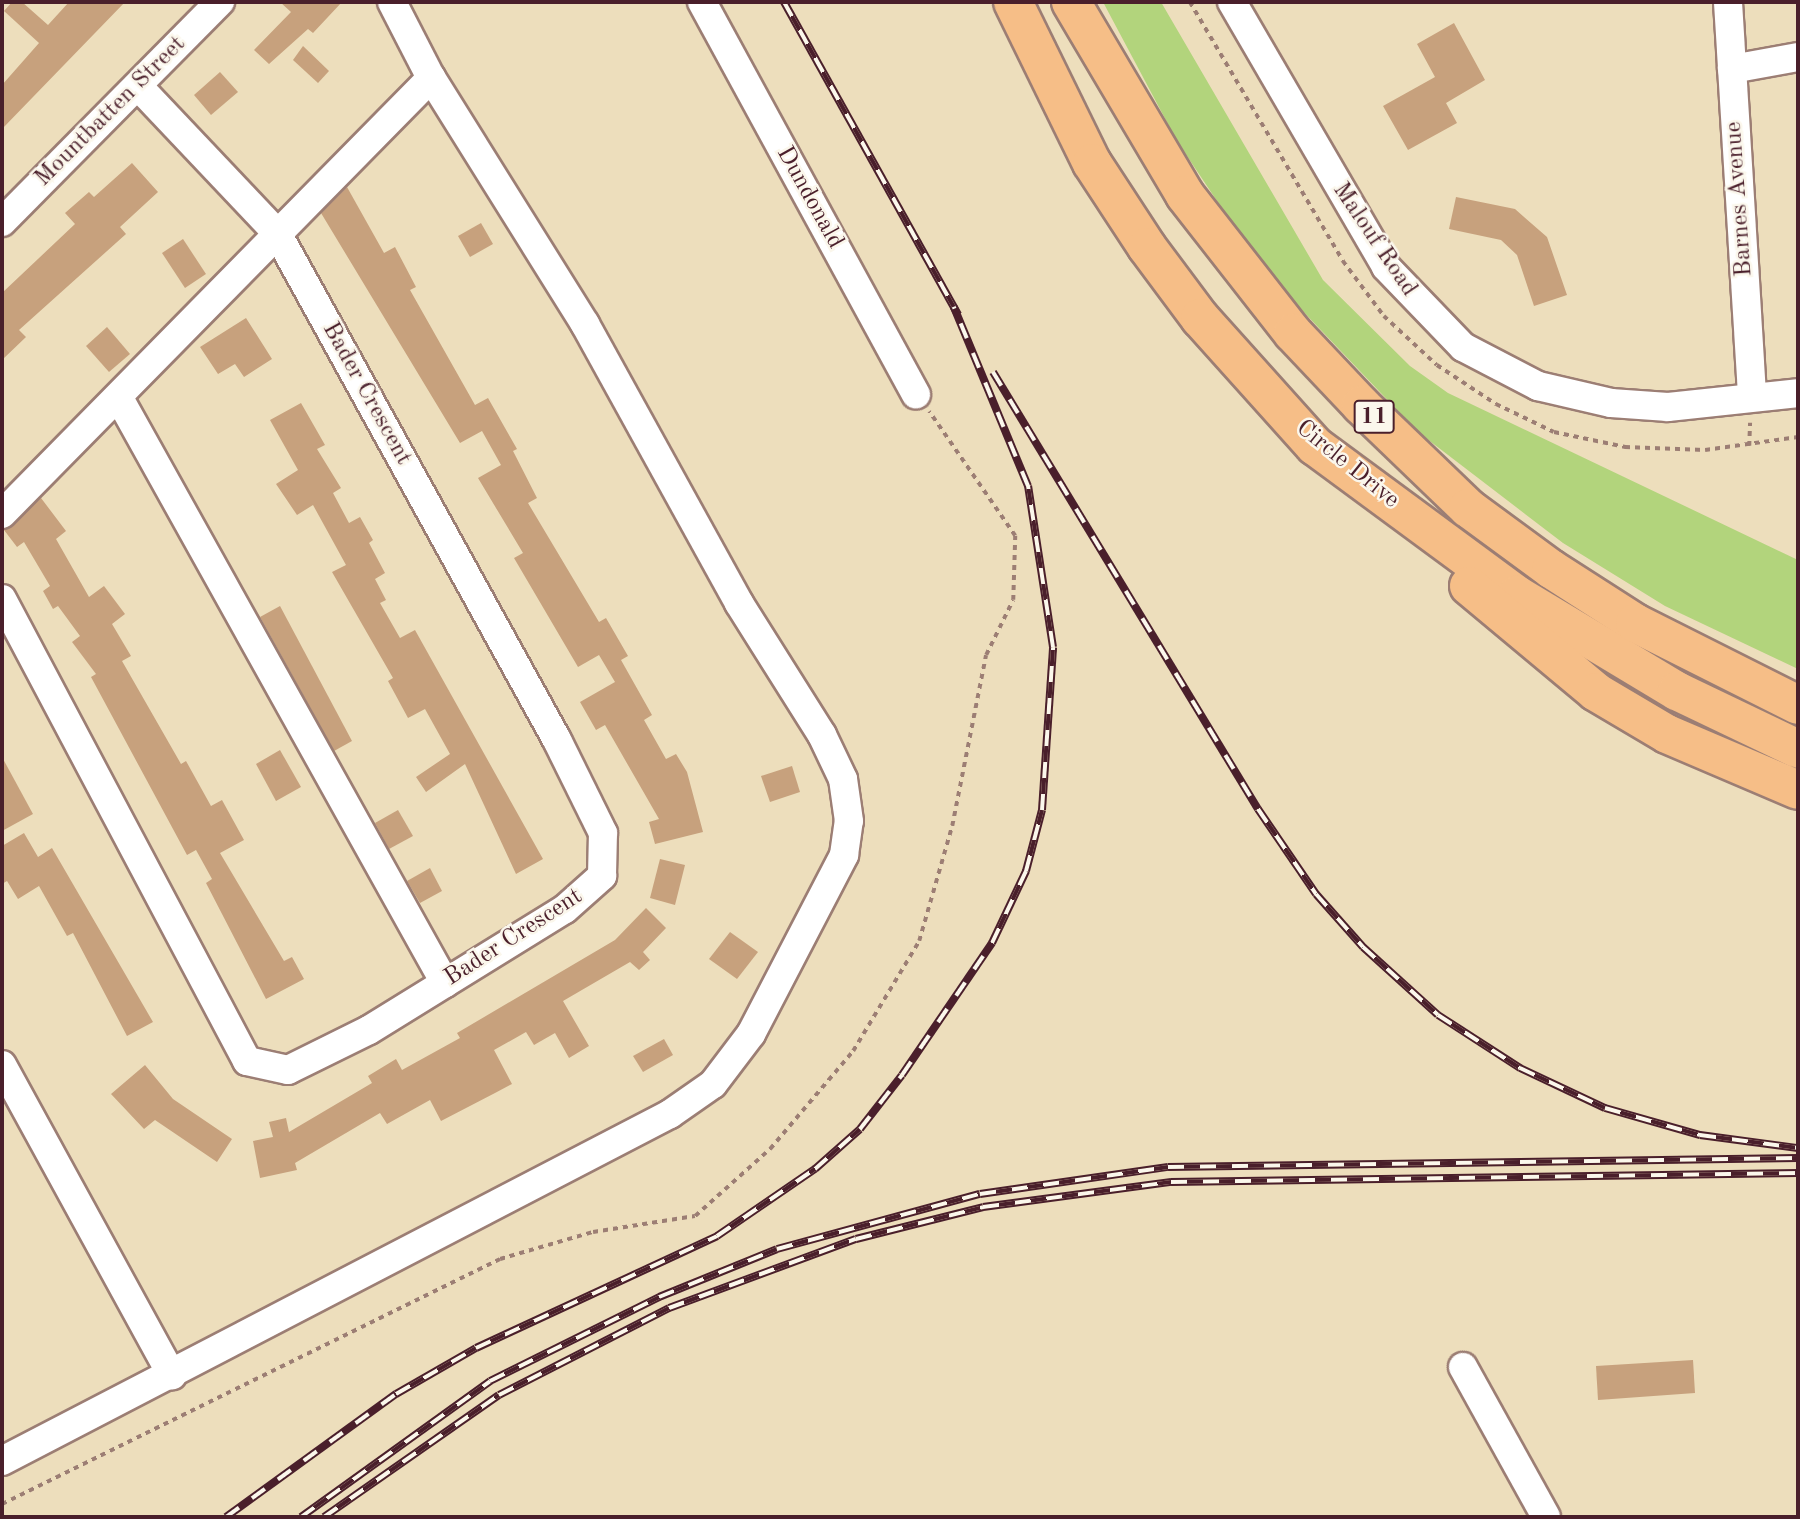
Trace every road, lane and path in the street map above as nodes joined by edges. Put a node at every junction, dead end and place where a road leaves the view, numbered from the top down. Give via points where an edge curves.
1 (220, 2) edge
2 (392, 2) edge
3 (702, 2) edge
4 (1013, 2) edge
5 (1071, 2) edge
6 (1232, 2) edge
7 (1728, 2) edge
8 (1798, 57) edge
9 (1732, 69) junction
10 (431, 78) junction
11 (138, 86) junction
12 (2, 222) edge
13 (277, 233) junction
14 (1798, 393) edge
15 (916, 394) joint
16 (1752, 396) junction
17 (119, 398) junction
18 (1315, 446) junction
19 (2, 514) edge
20 (2, 599) edge
21 (1798, 705) edge
22 (1798, 749) edge
23 (1798, 790) edge
24 (445, 983) junction
25 (2, 1065) edge
26 (1463, 1367) dead end
27 (172, 1376) junction
28 (2, 1461) edge
29 (2, 1504) edge
30 (1546, 1517) edge

1 - 11 street, Mountbatten Street
2 - 10 street
3 - 15 street, Dundonald
4 - 18 highway, Circle Drive / 11 via 1092,163 1147,247 1200,318
5 - 21 highway, Circle Drive / 11 via 1185,195 1231,257 1293,333 1468,508 1635,623
6 - 16 street, Malouf Road via 1386,267 1463,347 1538,386 1611,403 1668,407
7 - 9 street, Barnes Avenue
8 - 9 street
9 - 16 street, Barnes Avenue
10 - 13 street
10 - 27 street via 585,324 739,603 822,736 843,779 849,821 844,855 751,1034 713,1084 670,1114 566,1163
11 - 12 street, Mountbatten Street
11 - 13 street, Bader Crescent
13 - 17 street
13 - 24 street, Bader Crescent via 603,833 602,876 586,892
14 - 16 street, Malouf Road
15 - 29 path via 1015,536 1013,600 986,655 952,826 919,941 853,1051 770,1149 695,1216 593,1232 500,1259
17 - 19 street
17 - 24 street
18 - 22 highway, Circle Drive / 11 via 1517,595 1677,691
18 - 23 highway via 1523,636 1596,692 1667,733
20 - 24 street, Bader Crescent via 247,1061 288,1070
25 - 27 street
26 - 30 street
27 - 28 street

